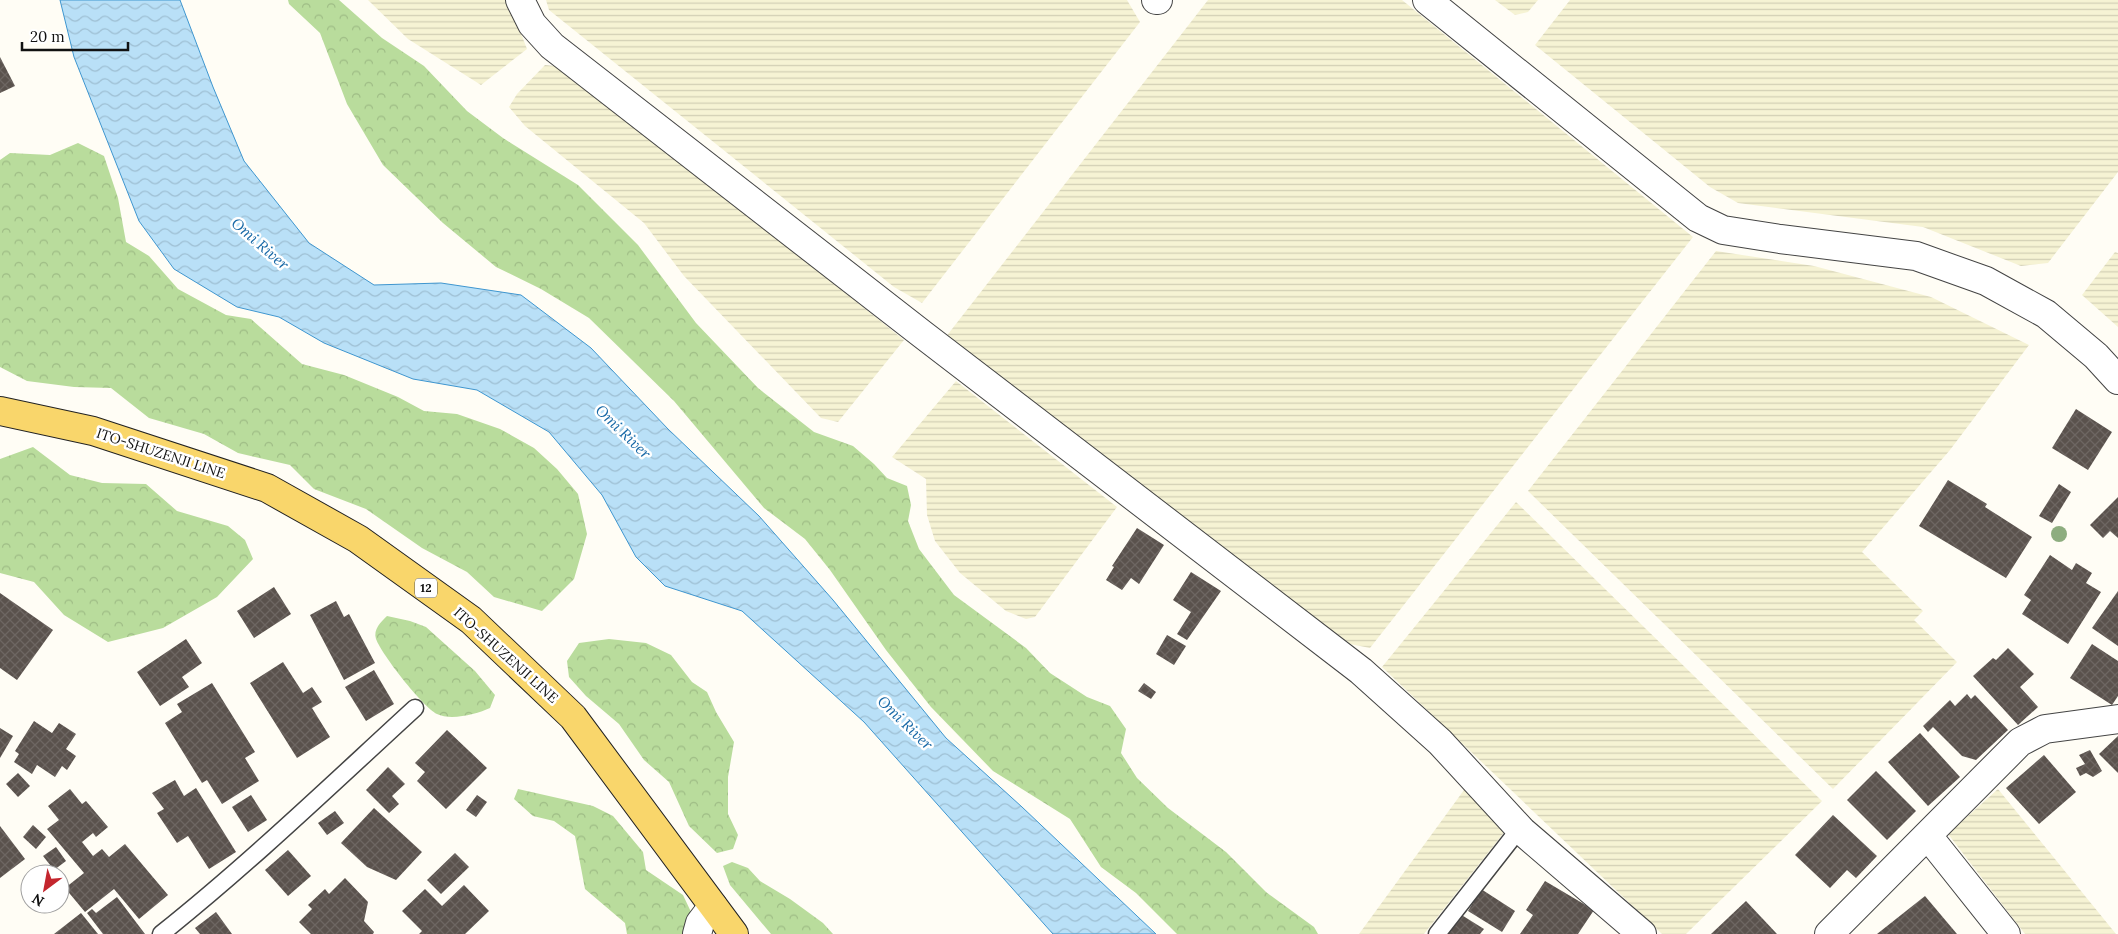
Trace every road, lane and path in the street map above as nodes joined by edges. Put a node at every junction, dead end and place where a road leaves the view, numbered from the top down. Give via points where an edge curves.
1 (520, 0) edge
2 (1427, 0) edge
3 (2118, 380) edge
4 (0, 411) edge
5 (415, 708) dead end
6 (2118, 719) edge
7 (1520, 828) junction
8 (1928, 836) junction
9 (713, 906) junction
10 (161, 934) edge
11 (697, 934) edge
12 (734, 934) edge
13 (1437, 934) edge
14 (1642, 934) edge
15 (1829, 934) edge
16 (2006, 934) edge

1 - 7 street via 532,24 552,46 1361,671 1440,742
2 - 3 street via 1698,218 1723,230 1916,256 1986,281 2046,314 2096,356
4 - 9 main road, ITO-SHUZENJI LINE / 12 via 93,431 267,488 358,539 471,620 573,717
5 - 10 lane via 294,821
6 - 8 street via 2045,729 2020,742
7 - 13 lane
7 - 14 street
8 - 15 street
8 - 16 street
9 - 11 street via 700,923
9 - 12 main road, ITO-SHUZENJI LINE / 12

